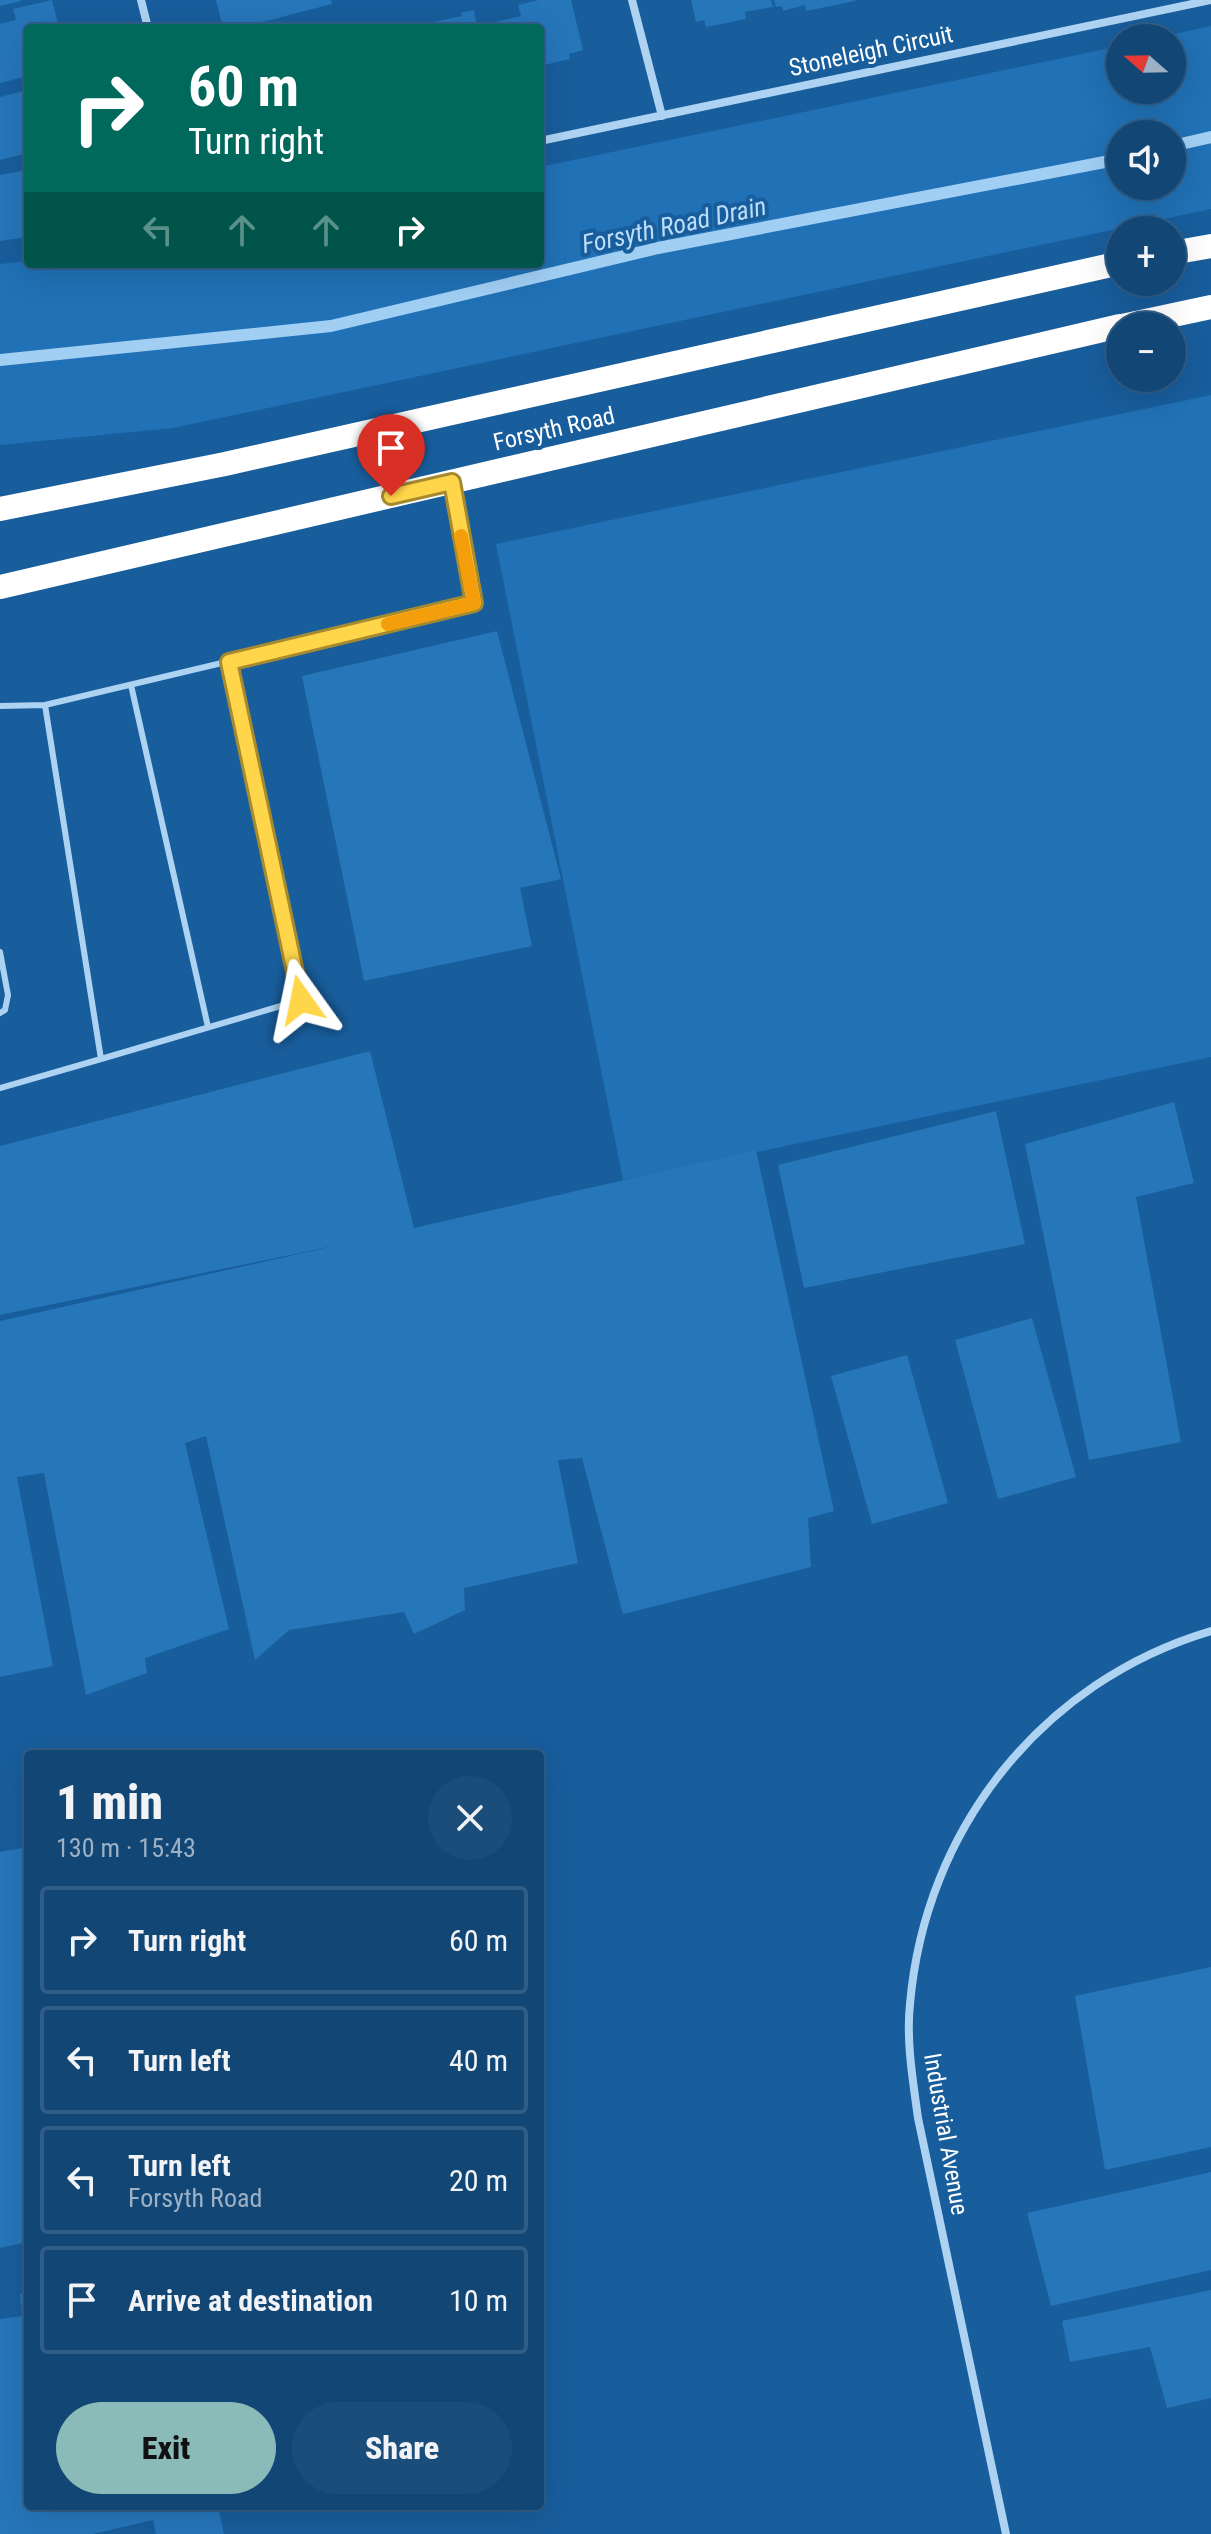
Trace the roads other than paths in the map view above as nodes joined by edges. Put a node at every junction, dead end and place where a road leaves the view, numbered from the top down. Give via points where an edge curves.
1 (141, 0) edge
2 (632, 0) edge
3 (1211, 0) edge
4 (147, 24) edge
5 (662, 116) junction
6 (544, 140) edge
7 (1211, 246) edge
8 (1186, 250) edge
9 (1106, 266) edge
10 (1211, 307) edge
11 (1186, 312) edge
12 (1106, 329) edge
13 (452, 482) junction
14 (0, 509) edge
15 (0, 587) edge
16 (229, 662) junction
17 (131, 685) junction
18 (45, 705) junction
19 (0, 706) edge
20 (0, 952) edge
21 (0, 1013) edge
22 (208, 1027) junction
23 (101, 1059) junction
24 (0, 1088) edge
25 (1211, 1631) edge
26 (1006, 2534) edge

1 - 4 street
2 - 5 street
3 - 5 street, Stoneleigh Circuit
5 - 6 street, Stoneleigh Circuit
7 - 8 highway
9 - 14 highway, Forsyth Road via 240,461
10 - 11 highway, Forsyth Road
12 - 13 highway, Forsyth Road
13 - 15 highway, Forsyth Road
13 - 16 lane via 474,603
16 - 17 lane
16 - 22 lane via 301,1000
17 - 18 lane
17 - 22 lane
18 - 19 lane
18 - 23 lane
20 - 21 lane via 8,995
22 - 23 lane
23 - 24 lane
25 - 26 street, Industrial Avenue via 1128,1665 1080,1694 1040,1728 958,1835 919,1939 909,2005 918,2118

